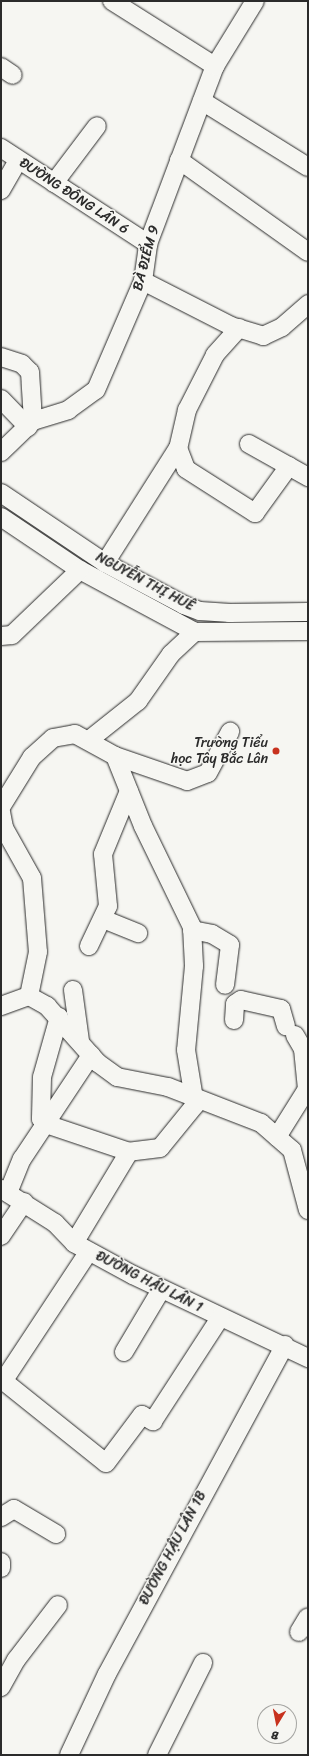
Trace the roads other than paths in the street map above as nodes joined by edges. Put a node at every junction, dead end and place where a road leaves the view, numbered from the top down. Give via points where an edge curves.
1 (112, 1) edge
2 (255, 1) edge
3 (215, 66) junction
4 (202, 100) junction
5 (97, 126) dead end
6 (1, 148) edge
7 (18, 160) junction
8 (180, 160) junction
9 (308, 167) edge
10 (54, 183) junction
11 (1, 190) edge
12 (148, 244) junction
13 (308, 252) edge
14 (143, 281) junction
15 (308, 304) edge
16 (239, 328) junction
17 (1, 357) edge
18 (1, 399) edge
19 (30, 424) junction
20 (249, 444) dead end
21 (178, 448) junction
22 (1, 452) edge
23 (289, 466) junction
24 (308, 477) edge
25 (1, 493) edge
26 (1, 517) edge
27 (105, 563) junction
28 (80, 570) junction
29 (308, 612) edge
30 (308, 631) edge
31 (195, 632) junction
32 (1, 636) edge
33 (230, 732) dead end
34 (89, 740) junction
35 (115, 756) junction
36 (129, 790) junction
37 (1, 807) edge
38 (1, 812) edge
39 (103, 919) junction
40 (192, 930) junction
41 (138, 933) dead end
42 (89, 946) dead end
43 (225, 985) dead end
44 (73, 990) dead end
45 (29, 996) junction
46 (1, 1006) edge
47 (58, 1017) junction
48 (234, 1020) dead end
49 (86, 1048) junction
50 (194, 1096) junction
51 (46, 1124) junction
52 (277, 1137) junction
53 (129, 1152) junction
54 (4, 1191) edge
55 (24, 1202) junction
56 (308, 1210) edge
57 (1, 1236) edge
58 (82, 1247) junction
59 (161, 1290) junction
60 (220, 1318) junction
61 (285, 1345) junction
62 (124, 1352) dead end
63 (308, 1358) edge
64 (3, 1380) edge
65 (1, 1517) edge
66 (56, 1534) dead end
67 (1, 1562) edge
68 (1, 1568) edge
69 (58, 1605) dead end
70 (308, 1617) edge
71 (299, 1632) dead end
72 (203, 1663) dead end
73 (1, 1687) edge
74 (69, 1755) edge
75 (157, 1755) edge

1 - 3 street
2 - 3 street, BÀ ĐIỂM 9
3 - 4 street, BÀ ĐIỂM 9
4 - 8 street, BÀ ĐIỂM 9
4 - 9 street
5 - 10 street
6 - 7 street, ĐƯỜNG ĐÔNG LÂN 6
7 - 10 street, ĐƯỜNG ĐÔNG LÂN 6
7 - 11 street
8 - 12 street, BÀ ĐIỂM 9
8 - 13 street
10 - 12 street, ĐƯỜNG ĐÔNG LÂN 6
12 - 14 street, BÀ ĐIỂM 9
14 - 16 street
14 - 19 street, BÀ ĐIỂM 9 via 96,390 68,410
15 - 16 street via 282,327 263,336
16 - 21 street via 215,355 198,385
17 - 19 street via 22,364 30,372
18 - 19 street
19 - 22 street, BÀ ĐIỂM 9
20 - 23 street
21 - 23 street via 186,469 255,512
21 - 27 street
23 - 24 street
25 - 27 street, NGUYỄN THỊ HUÊ
26 - 28 street, NGUYỄN THỊ HUÊ
27 - 29 street, NGUYỄN THỊ HUÊ via 200,611
28 - 31 street, NGUYỄN THỊ HUÊ
28 - 32 street via 12,635
30 - 31 street, NGUYỄN THỊ HUÊ
31 - 34 street via 171,654 138,701
33 - 35 street via 208,773 186,781
34 - 35 street
34 - 37 street via 64,733 53,738 32,757
35 - 36 street
36 - 39 street via 103,854 108,906
36 - 40 street
38 - 45 street via 4,828 32,878 38,952
39 - 41 street
39 - 42 street
40 - 43 street via 212,934 230,945
40 - 50 street via 194,966 186,1050
44 - 49 street
45 - 46 street
45 - 47 street via 38,998
47 - 49 street
47 - 51 street via 42,1077 39,1106 41,1119
48 - 52 street via 235,1004 241,1000 281,1009 303,1049 307,1089
49 - 50 street via 117,1077
49 - 51 street
50 - 52 street via 261,1123
50 - 53 street via 192,1110 160,1148
51 - 53 street
51 - 54 street
52 - 56 street via 292,1150
53 - 58 street
54 - 55 street, ĐƯỜNG HẬU LÂN 1
55 - 57 street
55 - 58 street, ĐƯỜNG HẬU LÂN 1 via 55,1223
58 - 59 street, ĐƯỜNG HẬU LÂN 1
58 - 64 street
59 - 60 street, ĐƯỜNG HẬU LÂN 1
59 - 62 street
60 - 61 street, ĐƯỜNG HẬU LÂN 1
60 - 64 street via 153,1421 142,1415 106,1463 93,1456
61 - 63 street, ĐƯỜNG HẬU LÂN 1
61 - 74 street, ĐƯỜNG HẬU LÂN 1B via 110,1667
65 - 66 street via 14,1509
67 - 68 street
69 - 73 street via 16,1660
70 - 71 street
72 - 75 street

